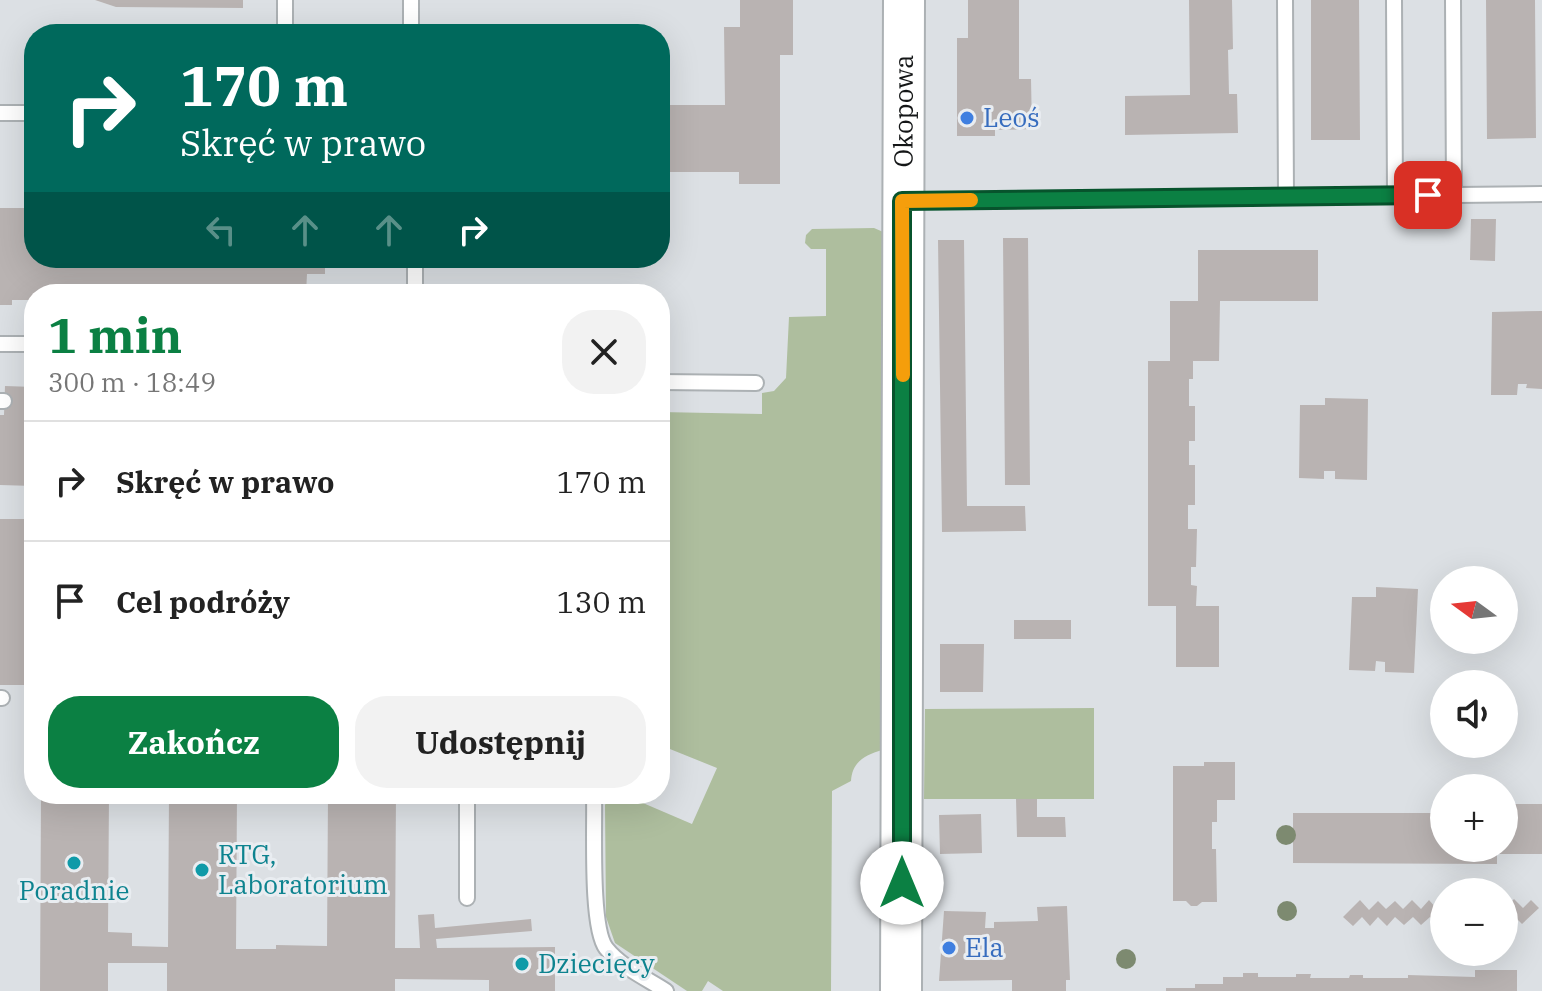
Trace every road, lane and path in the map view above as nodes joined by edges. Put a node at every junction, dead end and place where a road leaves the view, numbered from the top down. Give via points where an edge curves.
1 (285, 0) edge
2 (411, 0) edge
3 (904, 0) edge
4 (1285, 0) edge
5 (1394, 0) edge
6 (1453, 0) edge
7 (285, 24) edge
8 (411, 24) edge
9 (0, 113) edge
10 (24, 113) edge
11 (1542, 194) edge
12 (1395, 195) junction
13 (1454, 195) junction
14 (1286, 196) junction
15 (902, 201) junction
16 (0, 344) edge
17 (24, 344) edge
18 (670, 382) edge
19 (756, 383) dead end
20 (467, 804) edge
21 (594, 804) edge
22 (467, 898) dead end
23 (666, 991) edge
24 (901, 991) edge

1 - 7 lane
2 - 8 lane
3 - 15 street, Okopowa
4 - 14 lane
5 - 12 lane
6 - 13 lane
9 - 10 lane
11 - 13 lane
12 - 13 lane
12 - 14 lane
14 - 15 lane
15 - 24 street, Okopowa
16 - 17 lane
18 - 19 lane
20 - 22 lane
21 - 23 lane via 598,926 604,946

